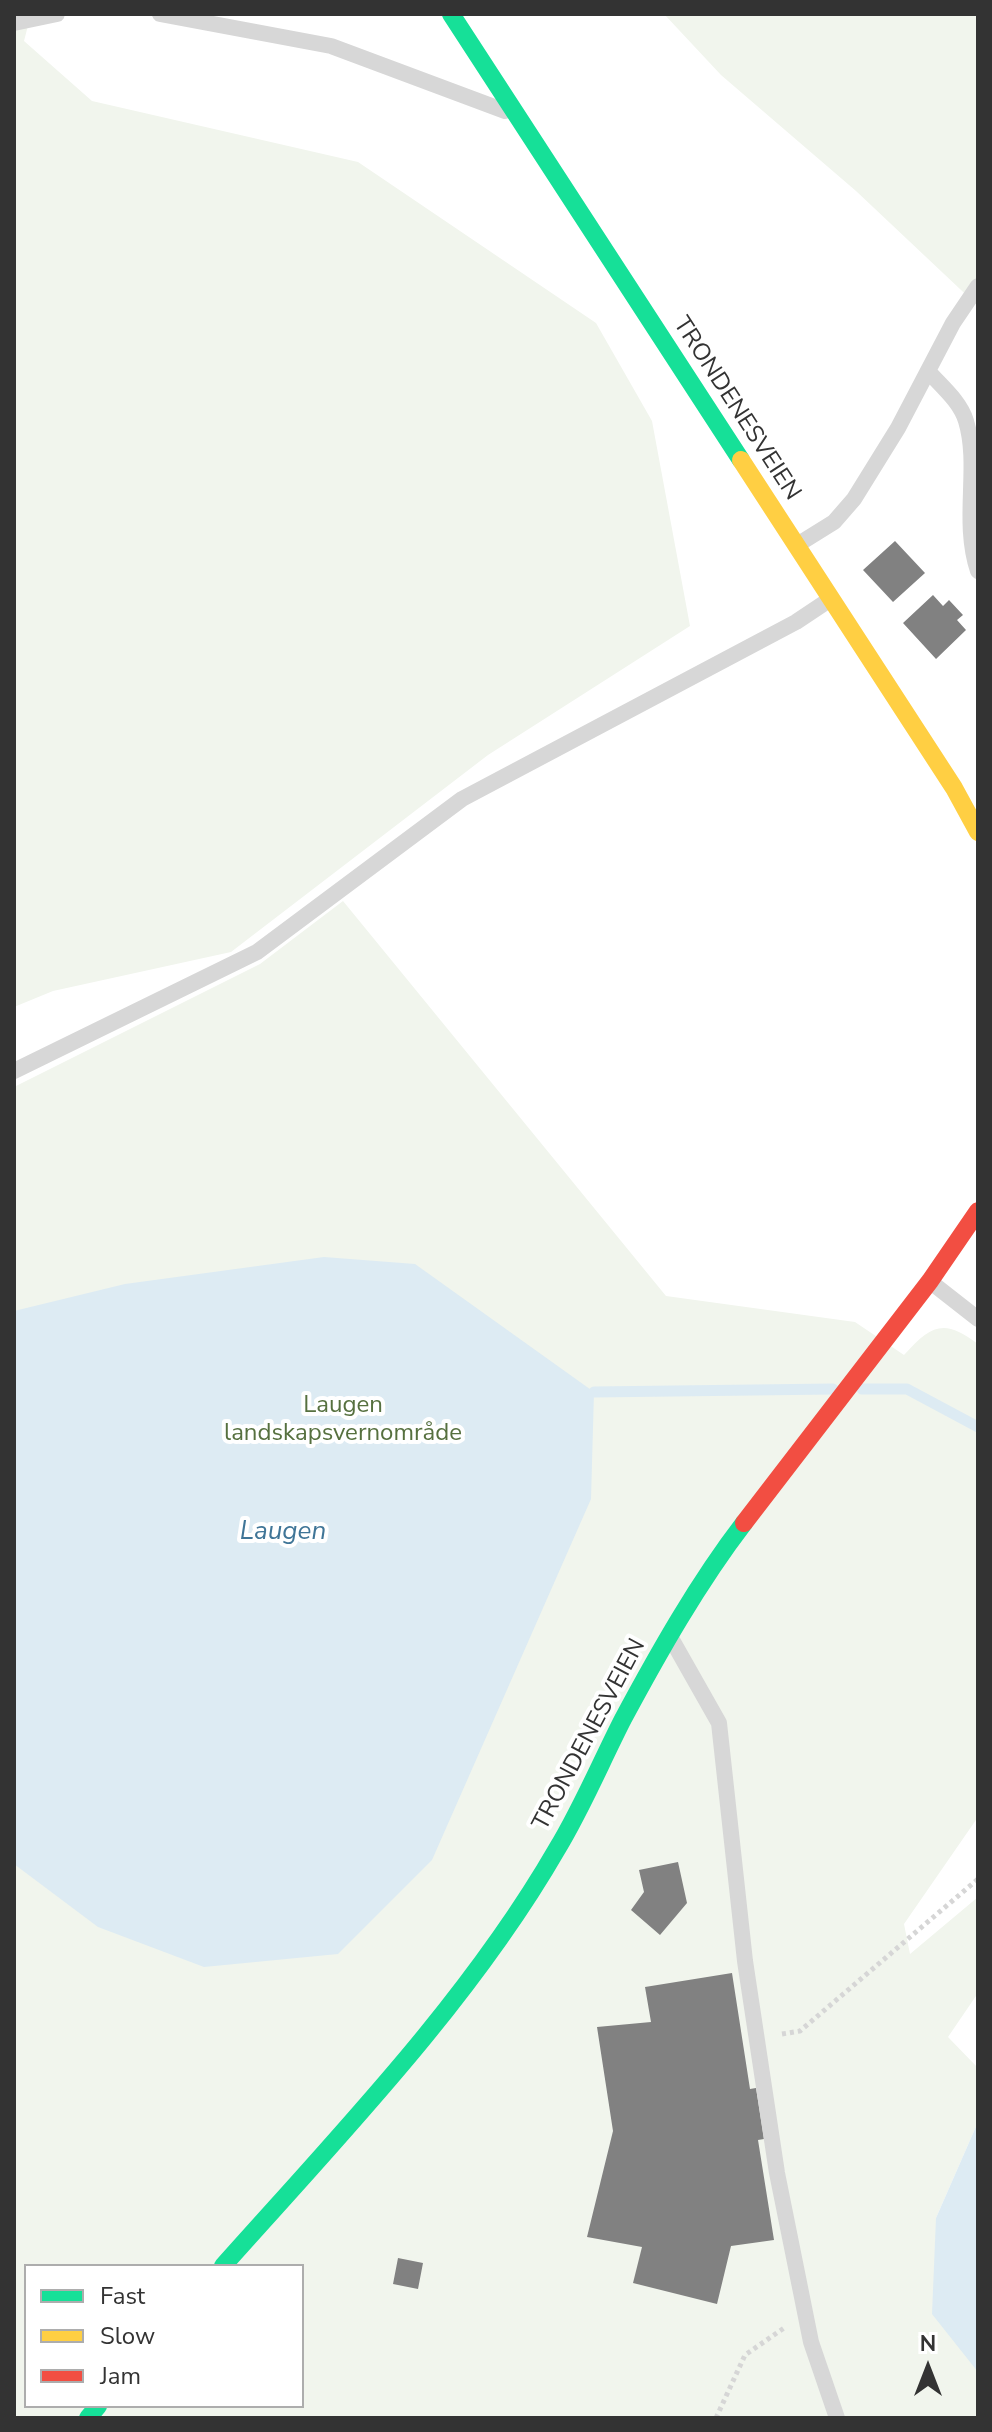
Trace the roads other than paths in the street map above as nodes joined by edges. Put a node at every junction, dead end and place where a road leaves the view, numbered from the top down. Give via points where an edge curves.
1 (57, 14) edge
2 (160, 14) edge
3 (451, 14) edge
4 (14, 23) edge
5 (518, 116) junction
6 (978, 286) edge
7 (928, 371) junction
8 (795, 546) junction
9 (978, 571) edge
10 (830, 599) junction
11 (976, 824) edge
12 (14, 1071) edge
13 (978, 1211) edge
14 (930, 1281) junction
15 (978, 1319) edge
16 (669, 1635) junction
17 (225, 2264) edge
18 (837, 2418) edge

1 - 4 lane
2 - 5 lane via 331,46
3 - 5 main road, TRONDENESVEIEN
5 - 8 main road, TRONDENESVEIEN
6 - 7 lane
7 - 8 lane via 854,499 834,522
7 - 9 lane via 966,421 969,537
8 - 10 main road, TRONDENESVEIEN
10 - 11 main road, TRONDENESVEIEN
10 - 12 lane via 462,799 257,952
13 - 14 main road, TRONDENESVEIEN
14 - 15 lane
14 - 16 main road, TRONDENESVEIEN via 712,1565
16 - 17 main road, TRONDENESVEIEN via 524,1904 465,1985
16 - 18 lane via 719,1723 740,1922 777,2173 804,2314

